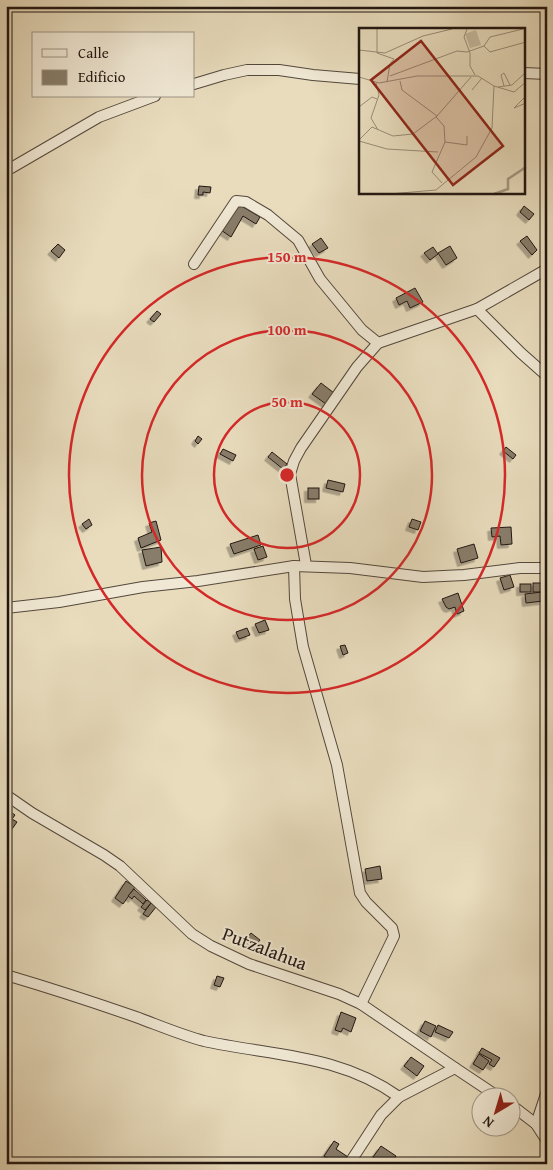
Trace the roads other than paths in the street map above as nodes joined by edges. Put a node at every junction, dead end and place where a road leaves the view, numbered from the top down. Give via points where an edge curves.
1 (526, 73) edge
2 (547, 74) edge
3 (359, 79) edge
4 (195, 84) edge
5 (150, 98) edge
6 (6, 171) edge
7 (194, 264) dead end
8 (547, 269) edge
9 (477, 309) junction
10 (378, 342) junction
11 (547, 376) edge
12 (306, 565) junction
13 (294, 566) junction
14 (547, 568) edge
15 (6, 608) edge
16 (6, 795) edge
17 (6, 975) edge
18 (361, 1004) junction
19 (454, 1068) junction
20 (485, 1088) edge
21 (547, 1091) edge
22 (399, 1097) junction
23 (520, 1112) edge
24 (536, 1124) junction
25 (547, 1141) edge
26 (348, 1164) edge

1 - 2 street
3 - 4 street via 279,70 247,70
5 - 6 street via 100,117
7 - 10 street via 236,201 246,202 298,240 320,278 362,330
8 - 9 street
9 - 10 street
9 - 11 street
10 - 12 street via 357,367 294,461 290,474
12 - 13 street
12 - 14 street via 423,577
13 - 15 street
13 - 18 street via 295,600 303,647 337,765 360,893 392,928 394,936
16 - 18 street, Putzalahua via 120,866 192,934 210,946 249,964
17 - 22 street via 202,1040 315,1060 351,1070
18 - 19 street, Putzalahua
19 - 20 street, Putzalahua
19 - 22 street
21 - 24 street
22 - 26 street via 381,1115
23 - 24 street
24 - 25 street

